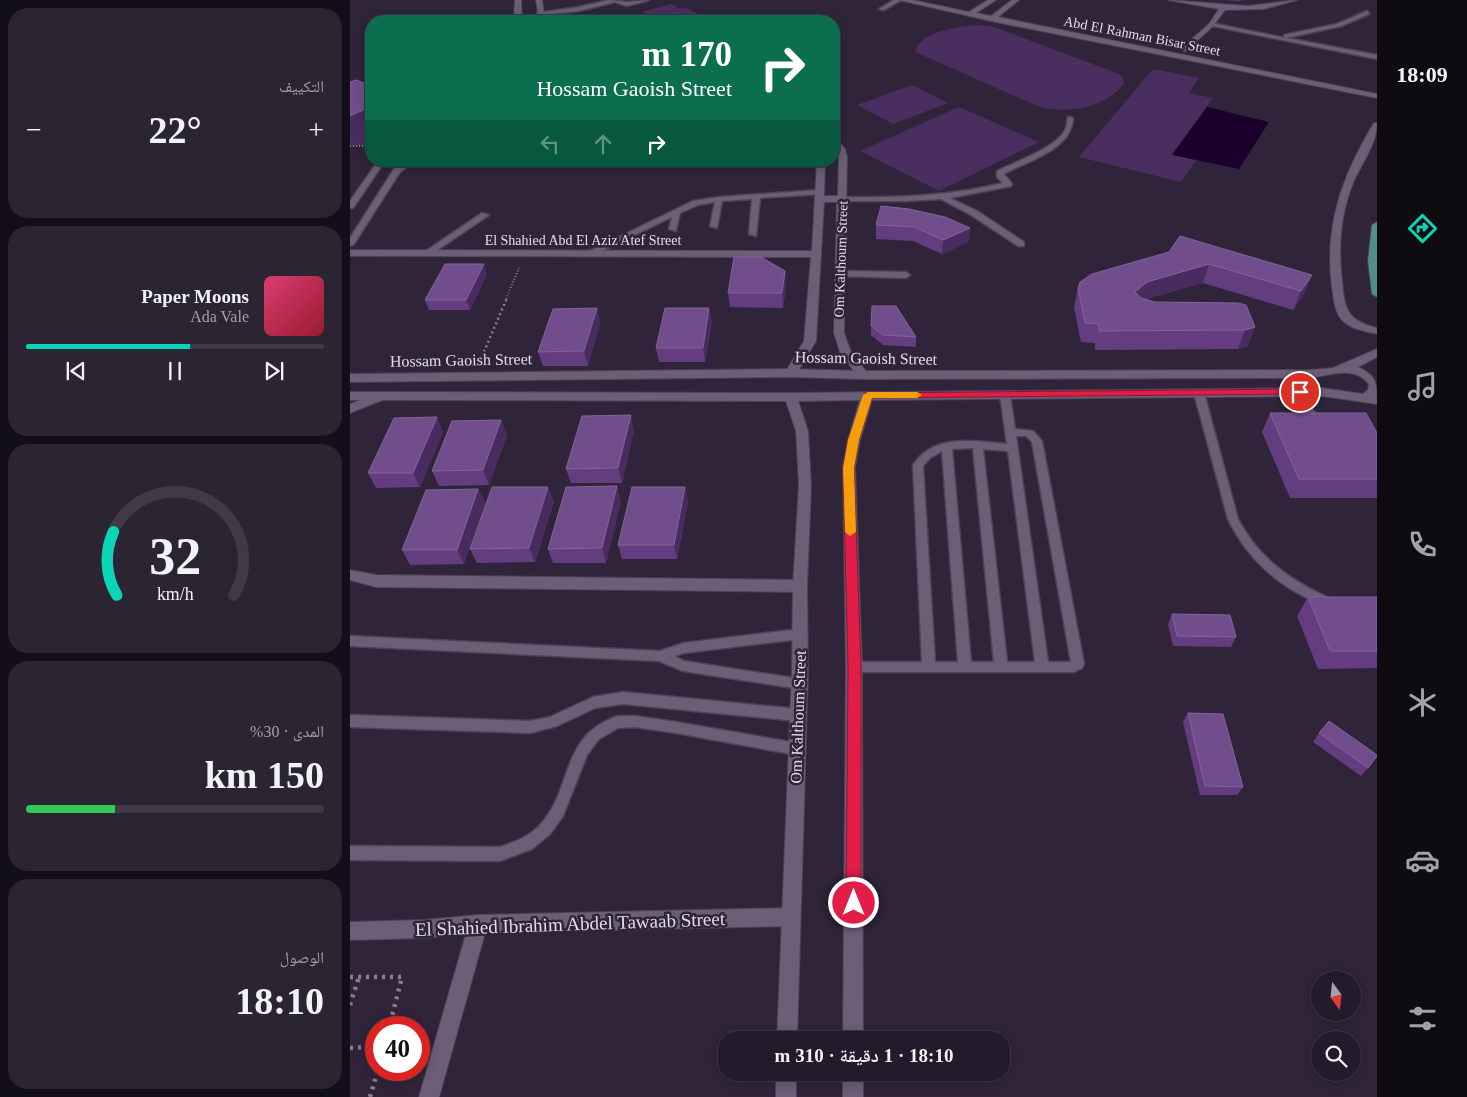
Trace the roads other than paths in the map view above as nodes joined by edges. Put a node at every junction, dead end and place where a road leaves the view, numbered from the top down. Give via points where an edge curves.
1 (518, 0) edge
2 (539, 0) edge
3 (646, 0) edge
4 (900, 0) edge
5 (945, 0) edge
6 (992, 0) edge
7 (1016, 0) edge
8 (1171, 0) edge
9 (1204, 0) edge
10 (1264, 0) edge
11 (1294, 0) edge
12 (613, 1) edge
13 (1189, 2) edge
14 (980, 8) junction
15 (1224, 8) junction
16 (882, 9) dead end
17 (1000, 12) junction
18 (540, 13) joint
19 (1367, 13) dead end
20 (970, 14) junction
21 (517, 15) edge
22 (991, 19) junction
23 (1211, 25) junction
24 (1276, 37) junction
25 (1186, 49) junction
26 (1377, 56) edge
27 (1354, 82) dead end
28 (1377, 96) edge
29 (1070, 118) dead end
30 (1377, 125) edge
31 (840, 148) edge
32 (378, 167) edge
33 (403, 167) edge
34 (820, 167) edge
35 (818, 195) junction
36 (756, 196) junction
37 (943, 197) junction
38 (843, 198) junction
39 (719, 199) junction
40 (350, 206) edge
41 (677, 211) junction
42 (485, 215) dead end
43 (1377, 225) edge
44 (714, 226) dead end
45 (673, 229) dead end
46 (753, 234) dead end
47 (350, 244) edge
48 (1021, 244) dead end
49 (350, 253) edge
50 (426, 253) junction
51 (590, 253) junction
52 (817, 254) junction
53 (841, 274) junction
54 (906, 275) dead end
55 (1377, 294) edge
56 (1377, 331) edge
57 (1377, 352) edge
58 (1347, 367) junction
59 (791, 373) junction
60 (1114, 374) junction
61 (863, 375) junction
62 (526, 376) junction
63 (350, 378) edge
64 (1300, 392) junction
65 (1199, 393) junction
66 (1121, 394) junction
67 (868, 395) junction
68 (1005, 395) junction
69 (350, 396) edge
70 (381, 396) junction
71 (519, 396) junction
72 (791, 397) junction
73 (1373, 401) edge
74 (350, 409) edge
75 (1332, 424) edge
76 (1010, 432) junction
77 (947, 445) junction
78 (978, 446) junction
79 (1012, 448) junction
80 (350, 575) edge
81 (800, 586) junction
82 (1327, 602) edge
83 (800, 634) junction
84 (350, 641) edge
85 (660, 656) junction
86 (854, 667) junction
87 (929, 667) junction
88 (965, 667) junction
89 (1001, 667) junction
90 (1042, 667) junction
91 (800, 684) junction
92 (798, 715) junction
93 (350, 721) edge
94 (797, 749) junction
95 (350, 853) edge
96 (790, 917) junction
97 (478, 924) junction
98 (350, 931) edge
99 (787, 1031) edge
100 (853, 1031) edge
101 (786, 1081) edge
102 (853, 1081) edge
103 (429, 1097) edge
104 (786, 1097) edge
105 (853, 1097) edge

1 - 21 street
2 - 18 street
3 - 12 lane via 632,4
4 - 16 lane
4 - 20 street, Abd El Rahman Bisar Street
5 - 14 street, Abd El Rahman Bisar Street
6 - 14 street
7 - 17 street
8 - 13 street
9 - 10 street via 1238,3
11 - 15 street via 1264,7
12 - 18 lane
13 - 15 street
14 - 17 street, Abd El Rahman Bisar Street
14 - 20 street
15 - 23 street
17 - 22 street
17 - 25 street, Abd El Rahman Bisar Street
19 - 24 lane via 1320,30
20 - 22 street, Abd El Rahman Bisar Street
22 - 28 street, Abd El Rahman Bisar Street
23 - 24 lane
23 - 25 street
24 - 26 lane
25 - 27 street, Abd El Rahman Bisar Street
29 - 37 lane via 1072,124 1065,136 1000,173 1008,184
30 - 56 street via 1337,213 1333,255 1341,312 1350,321
31 - 38 street, Om Kalthoum Street via 844,157
32 - 40 lane
33 - 47 lane
34 - 35 street, Om Kalthoum Street
35 - 36 lane
35 - 38 street
35 - 52 street, Om Kalthoum Street
36 - 39 lane
36 - 46 lane
37 - 38 lane via 896,200
37 - 48 lane
38 - 53 street, Om Kalthoum Street
39 - 41 lane
39 - 44 lane
41 - 45 lane
41 - 51 lane
42 - 50 lane
43 - 55 main road via 1373,261
49 - 50 street, El Shahied Abd El Aziz Atef Street
50 - 51 street, El Shahied Abd El Aziz Atef Street
51 - 52 street, El Shahied Abd El Aziz Atef Street
52 - 59 street, Om Kalthoum Street via 810,340
53 - 54 lane
53 - 61 street, Om Kalthoum Street via 839,332 846,352
57 - 58 street, Hossam Gaoish Street
58 - 60 street, Hossam Gaoish Street via 1310,374
58 - 73 street via 1368,375 1376,384
59 - 61 street, Hossam Gaoish Street
59 - 62 street, Hossam Gaoish Street
60 - 61 street, Hossam Gaoish Street
60 - 66 street
62 - 63 street, Hossam Gaoish Street
62 - 71 street
64 - 65 street
64 - 73 street via 1322,392
64 - 75 lane via 1314,418 1324,424
65 - 66 street
65 - 82 lane via 1241,538 1275,575
66 - 68 street
67 - 68 street
67 - 72 street
67 - 86 street via 849,468
68 - 76 lane
69 - 70 street
70 - 71 street
70 - 74 street
71 - 72 street
72 - 81 street, Om Kalthoum Street via 798,415 805,455
76 - 79 lane
76 - 90 lane via 1029,433 1037,441 1078,663 1074,667
77 - 78 lane
77 - 87 lane via 934,448 923,456 918,465
77 - 88 lane
78 - 79 lane
78 - 89 lane
79 - 90 lane
80 - 81 street via 376,581
81 - 83 street, Om Kalthoum Street
83 - 85 lane via 684,648
83 - 91 street, Om Kalthoum Street
84 - 85 lane
85 - 91 lane via 683,666
86 - 87 lane
86 - 100 street
87 - 88 lane
88 - 89 lane
89 - 90 lane
91 - 92 street, Om Kalthoum Street
92 - 93 lane via 623,698 593,703 552,722 530,727
92 - 94 street, Om Kalthoum Street
94 - 95 lane via 688,728 634,721 614,723 595,733 585,745 560,810 546,830 514,851 500,854
94 - 96 street, Om Kalthoum Street
96 - 97 street, El Shahied Ibrahim Abdel Tawaab Street
96 - 99 street, Om Kalthoum Street
97 - 98 street, El Shahied Ibrahim Abdel Tawaab Street
97 - 103 street
101 - 104 street
102 - 105 street

